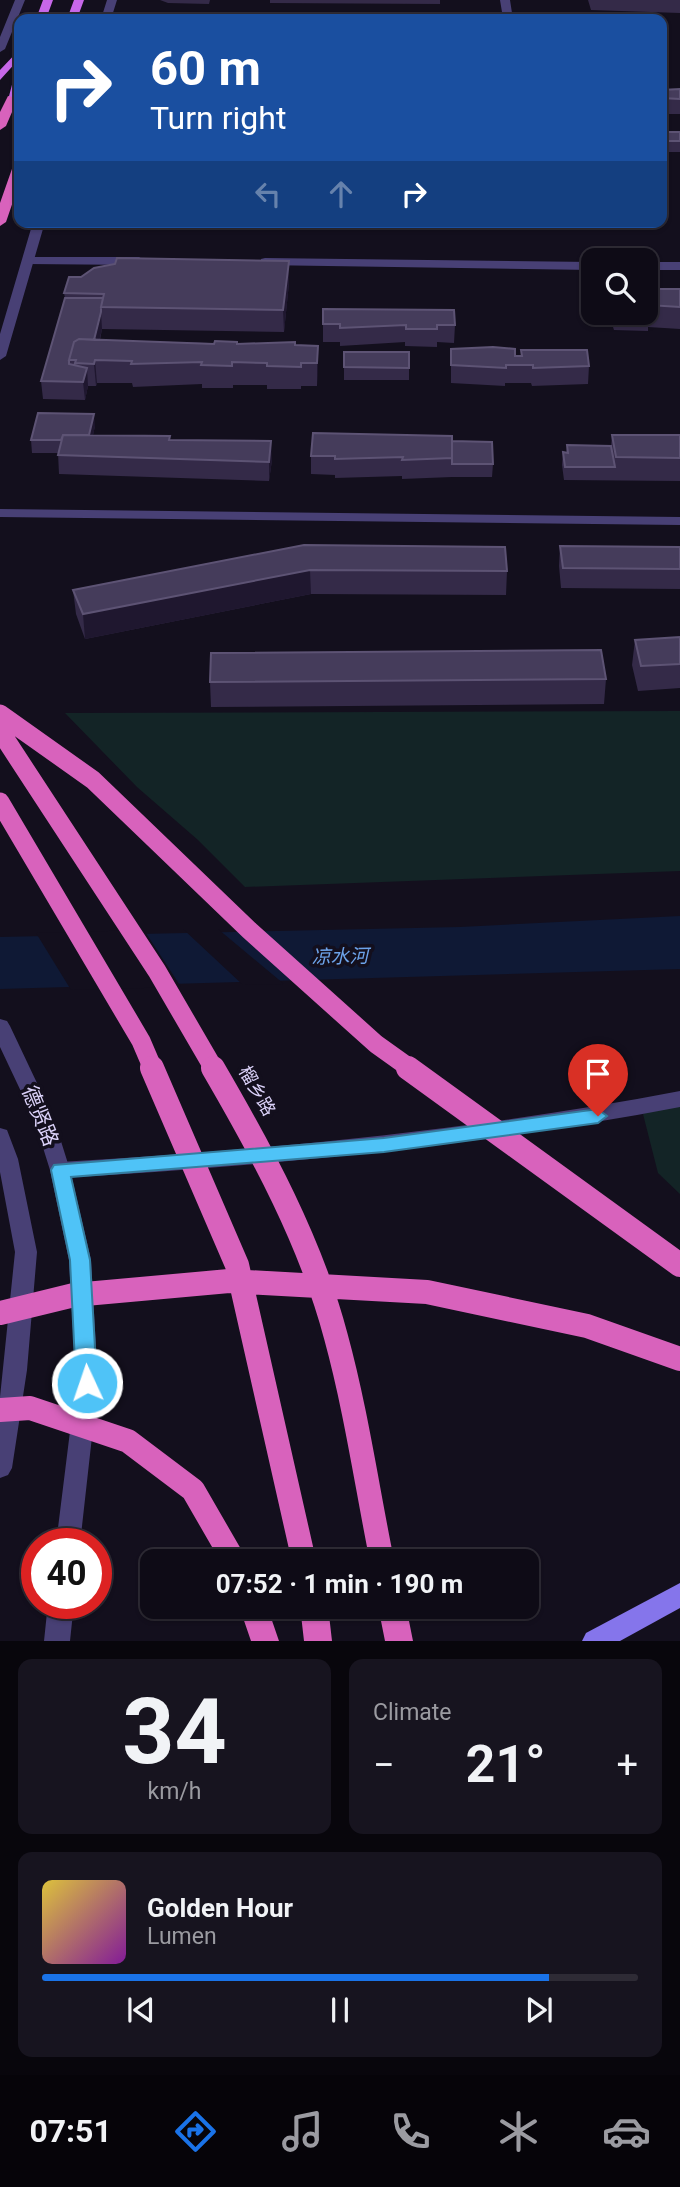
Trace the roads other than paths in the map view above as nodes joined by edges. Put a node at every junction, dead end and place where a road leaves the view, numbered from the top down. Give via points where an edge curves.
1 (14, 15) edge
2 (0, 49) edge
3 (14, 59) edge
4 (0, 77) edge
5 (14, 91) edge
6 (12, 97) joint
7 (0, 126) edge
8 (14, 181) edge
9 (0, 222) edge
10 (37, 228) edge
11 (27, 260) junction
12 (151, 261) edge
13 (248, 262) edge
14 (581, 265) edge
15 (658, 266) edge
16 (680, 266) edge
17 (0, 356) edge
18 (0, 513) edge
19 (680, 521) edge
20 (0, 714) edge
21 (0, 731) edge
22 (0, 802) edge
23 (0, 1026) edge
24 (680, 1099) edge
25 (0, 1136) edge
26 (60, 1170) junction
27 (680, 1265) edge
28 (0, 1313) edge
29 (680, 1359) edge
30 (0, 1410) edge
31 (0, 1468) edge
32 (70, 1528) edge
33 (227, 1549) edge
34 (301, 1549) edge
35 (380, 1549) edge
36 (680, 1595) edge
37 (59, 1619) edge
38 (257, 1619) edge
39 (315, 1619) edge
40 (395, 1619) edge
41 (57, 1641) edge
42 (265, 1641) edge
43 (318, 1641) edge
44 (399, 1641) edge
45 (595, 1641) edge

1 - 2 street
3 - 4 main road
5 - 6 main road
6 - 7 highway
8 - 9 highway
10 - 11 street
11 - 12 street
11 - 17 street
13 - 14 street
15 - 16 street
18 - 19 street
20 - 27 highway, bridge via 93,780 376,1044
21 - 35 highway, 榴乡路, bridge via 157,971 250,1131 308,1254 336,1337
22 - 34 highway, bridge via 141,1041 237,1265
23 - 26 street, 德贤路 via 44,1119
24 - 26 street via 571,1122 384,1145
25 - 31 street via 26,1252 16,1370
26 - 32 street, 德贤路 via 80,1260 87,1383
28 - 29 highway, bridge via 74,1295 229,1281 427,1292 587,1326
30 - 33 highway, bridge via 30,1408 128,1441 192,1490
36 - 45 main road
37 - 41 street
38 - 42 highway
39 - 43 highway
40 - 44 highway

